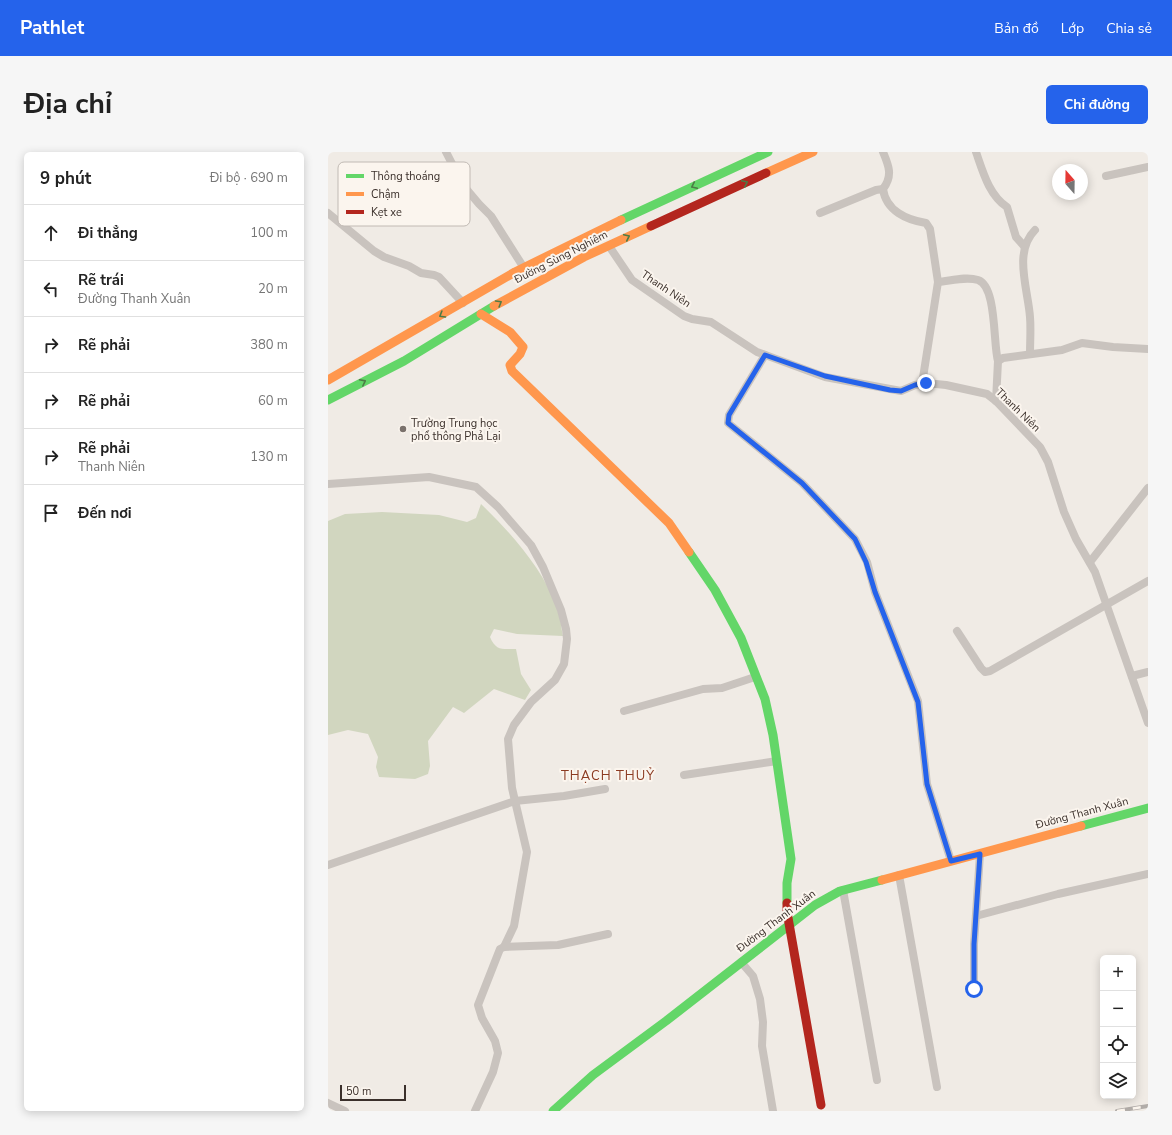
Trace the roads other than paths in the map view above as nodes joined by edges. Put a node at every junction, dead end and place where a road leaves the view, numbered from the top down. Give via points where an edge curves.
1 (446, 152) edge
2 (768, 152) edge
3 (813, 152) edge
4 (883, 152) edge
5 (976, 152) edge
6 (451, 162) edge
7 (1148, 167) edge
8 (1106, 176) dead end
9 (883, 189) junction
10 (470, 193) edge
11 (328, 213) edge
12 (820, 213) dead end
13 (338, 221) edge
14 (344, 226) edge
15 (1034, 230) dead end
16 (609, 246) junction
17 (1024, 246) junction
18 (524, 268) junction
19 (938, 282) junction
20 (463, 303) junction
21 (481, 314) junction
22 (1148, 349) edge
23 (1030, 354) junction
24 (765, 355) junction
25 (998, 361) junction
26 (328, 380) edge
27 (922, 384) junction
28 (328, 400) edge
29 (996, 401) junction
30 (328, 484) edge
31 (1148, 488) edge
32 (1090, 562) junction
33 (1148, 581) edge
34 (1107, 603) junction
35 (957, 631) dead end
36 (1148, 672) edge
37 (1132, 676) junction
38 (755, 677) junction
39 (624, 711) dead end
40 (1148, 722) edge
41 (777, 761) junction
42 (684, 775) dead end
43 (605, 790) dead end
44 (515, 801) junction
45 (1148, 808) edge
46 (980, 854) junction
47 (951, 861) junction
48 (328, 865) edge
49 (1148, 874) edge
50 (898, 875) junction
51 (843, 890) junction
52 (976, 916) junction
53 (790, 924) junction
54 (608, 934) dead end
55 (504, 947) junction
56 (741, 962) junction
57 (974, 989) dead end
58 (876, 1080) dead end
59 (937, 1087) dead end
60 (328, 1103) edge
61 (821, 1105) dead end
62 (345, 1111) edge
63 (475, 1111) edge
64 (552, 1111) edge
65 (773, 1111) edge

1 - 6 street
2 -> 18 street, Đường Sùng Nghiêm
16 -> 3 street, Đường Sùng Nghiêm
4 - 9 street via 890,175
5 - 17 street via 988,184 1001,203 1007,207 1016,237
7 - 8 street
9 - 12 street
9 - 19 street via 884,199 892,208 903,216 926,223 930,229
10 - 18 street via 492,216
11 - 13 street
14 - 20 street via 384,258 439,277
15 - 17 street
21 -> 16 street, Đường Sùng Nghiêm
16 - 24 street, Thanh Niên via 626,273 640,286 684,316 711,322 756,352
17 - 23 street via 1025,284 1030,316
18 - 20 street, Đường Sùng Nghiêm
19 - 25 street via 960,279 979,280 984,284 994,315
19 - 27 street
20 -> 26 street, Đường Sùng Nghiêm
28 -> 21 street, Đường Sùng Nghiêm via 404,360
21 - 38 street via 521,342 523,347 520,354 510,365 512,371 669,523 715,590 741,638
22 - 23 street via 1082,342 1062,350
23 - 25 street
24 - 27 street, Thanh Niên via 825,376 890,390 901,391
24 - 47 street via 729,415 728,423 802,483 855,539 918,702 927,784
25 - 29 street
27 - 29 street, Thanh Niên via 946,385 987,394
29 - 32 street, Thanh Niên via 1040,447 1048,462 1066,517
30 - 44 street via 429,477 476,487 498,507 531,545 544,567 561,610 566,629 567,650 564,664 555,680 531,702 514,725 508,739
31 - 32 street
32 - 34 street, Thanh Niên
33 - 34 street
34 - 35 street via 985,672
34 - 37 street, Thanh Niên
36 - 37 street
37 - 40 street, Thanh Niên
38 - 39 street via 722,688 703,688
38 - 41 street via 765,699
41 - 42 street
41 - 53 street via 791,859 787,883 787,912
43 - 44 street
44 - 48 street
44 - 55 street via 527,852 514,926
45 - 46 street, Đường Thanh Xuân
46 - 47 street, Đường Thanh Xuân
46 - 52 street
47 - 50 street, Đường Thanh Xuân
49 - 52 street
50 - 51 street, Đường Thanh Xuân
50 - 59 street
51 - 53 street, Đường Thanh Xuân via 815,905
51 - 58 street
52 - 57 street
53 - 56 street, Đường Thanh Xuân
53 - 61 street
54 - 55 street via 558,944
55 - 63 street via 500,949 478,1005 498,1053 493,1072
56 - 64 street, Đường Thanh Xuân via 592,1076
56 - 65 street via 753,976 760,999 763,1022 762,1046
60 - 62 street

